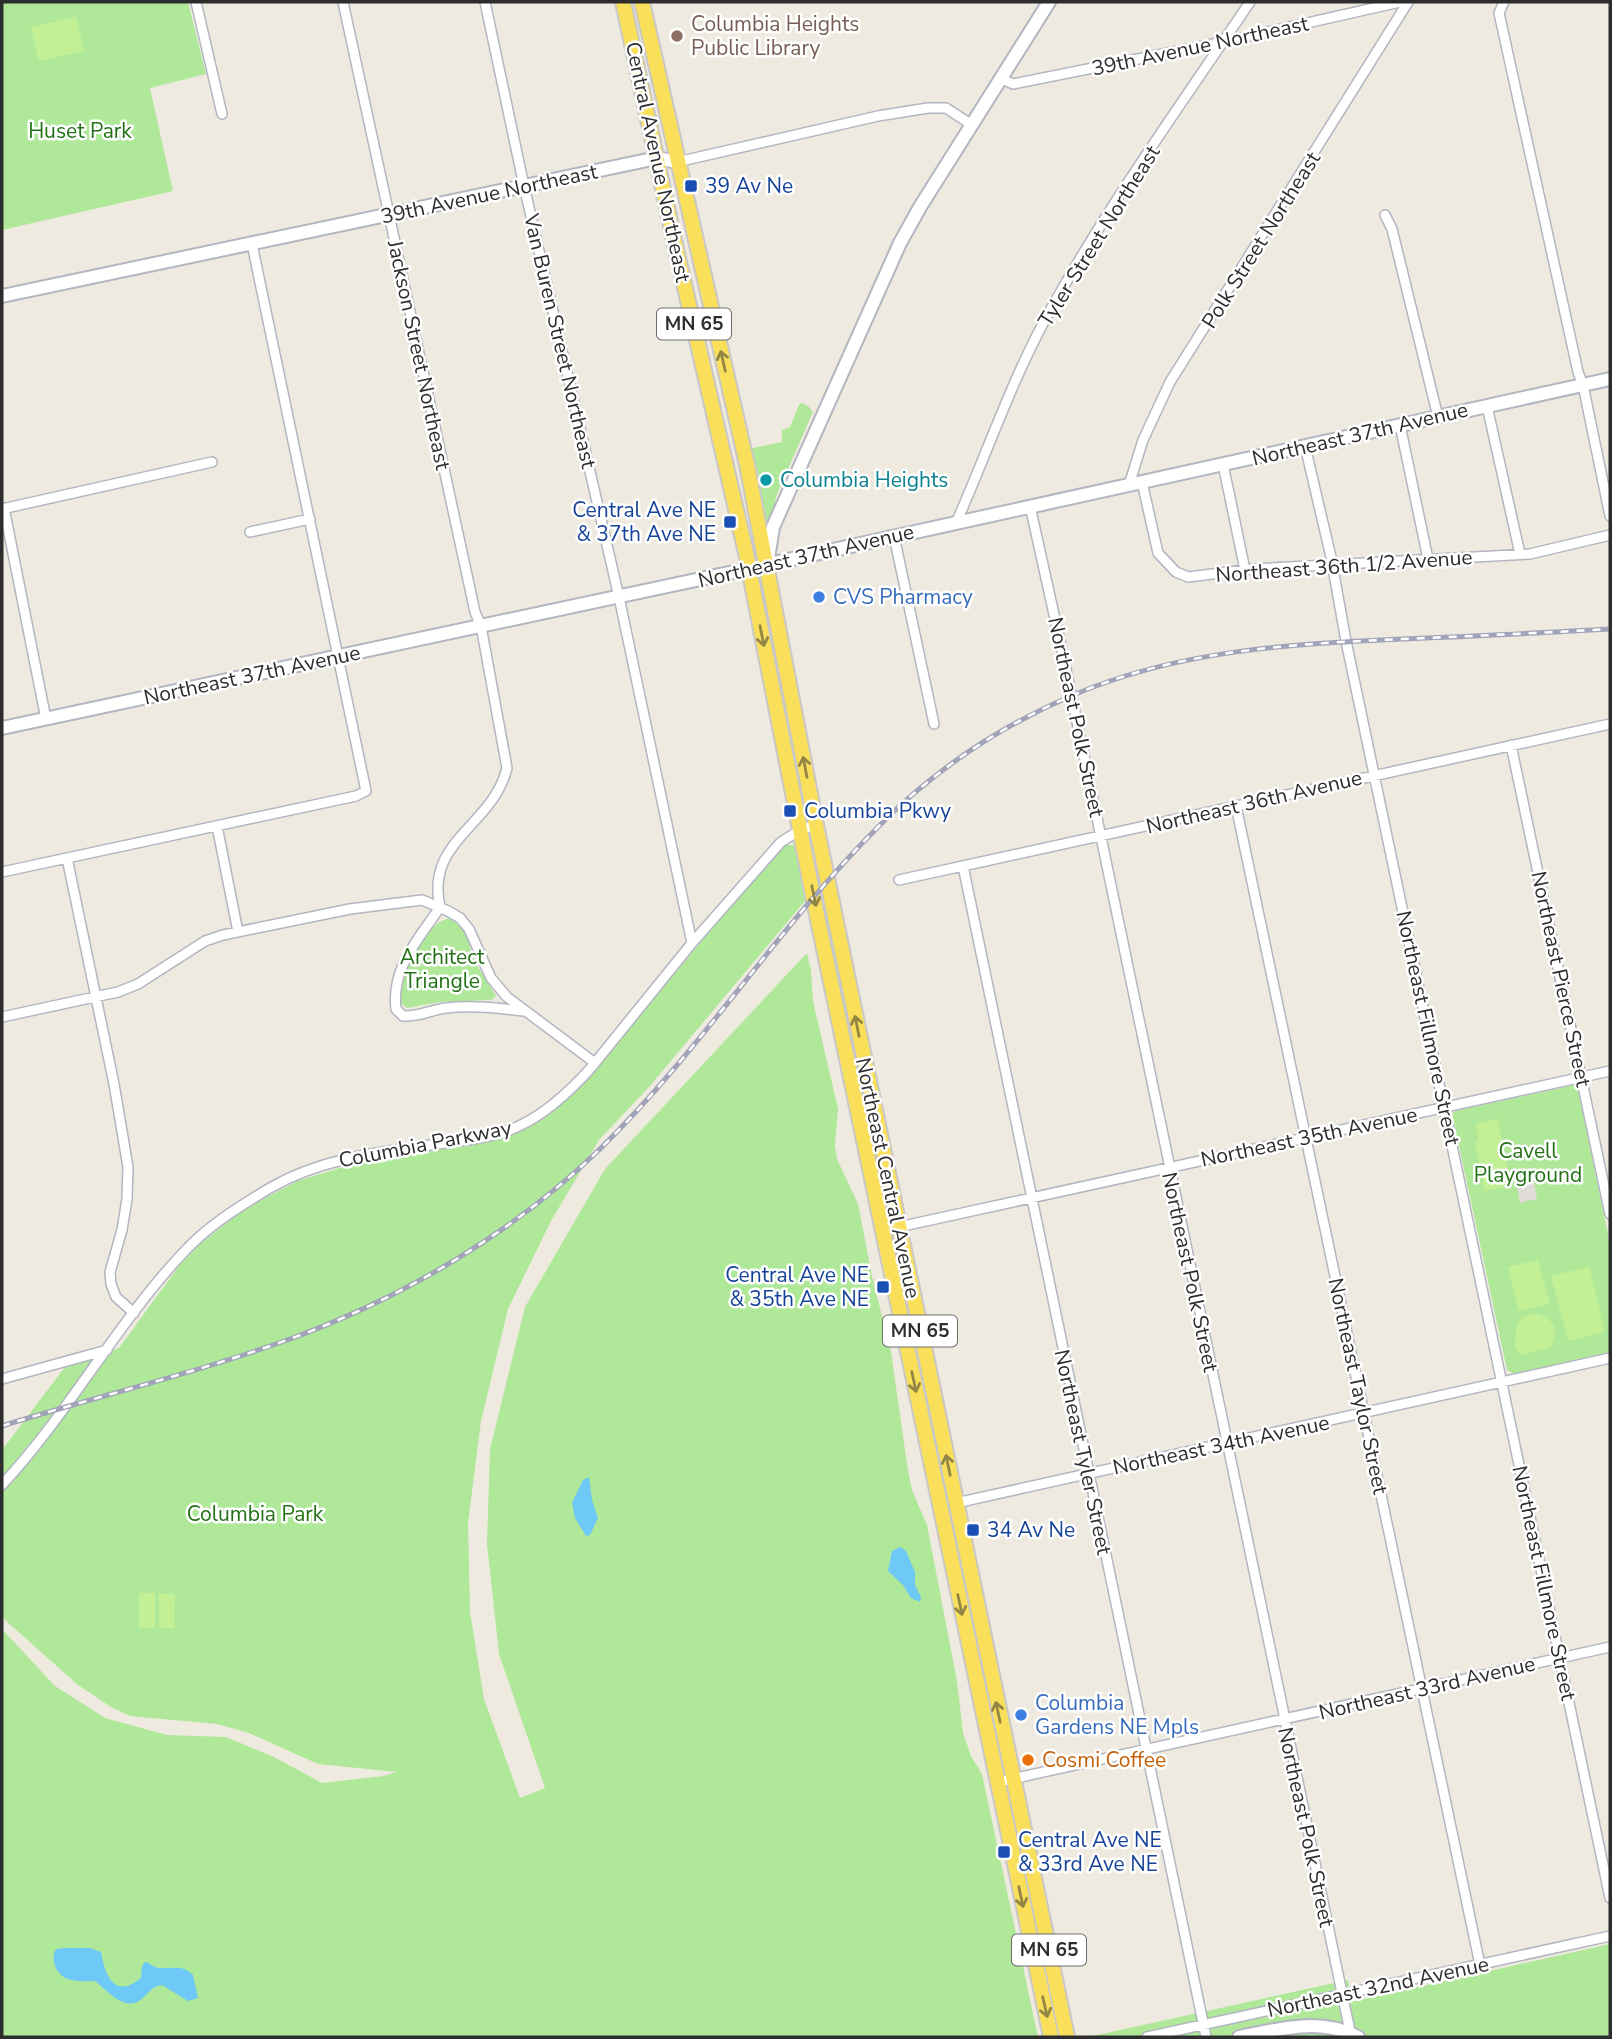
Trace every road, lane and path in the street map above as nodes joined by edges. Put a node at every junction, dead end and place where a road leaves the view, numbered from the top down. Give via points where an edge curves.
1 (196, 2) edge
2 (343, 2) edge
3 (485, 2) edge
4 (624, 2) edge
5 (642, 2) edge
6 (1049, 2) edge
7 (1250, 2) edge
8 (1400, 2) edge
9 (1408, 2) edge
10 (1504, 2) edge
11 (1223, 42) junction
12 (1000, 78) junction
13 (222, 114) dead end
14 (972, 125) junction
15 (657, 158) junction
16 (677, 162) junction
17 (524, 186) junction
18 (1385, 215) dead end
19 (388, 216) junction
20 (252, 244) junction
21 (2, 296) edge
22 (700, 348) junction
23 (1610, 379) edge
24 (1583, 385) junction
25 (713, 402) junction
26 (733, 404) junction
27 (1487, 406) junction
28 (1438, 416) junction
29 (1400, 425) junction
30 (1305, 446) junction
31 (212, 463) dead end
32 (1223, 464) junction
33 (747, 465) junction
34 (1135, 483) junction
35 (1030, 506) junction
36 (3, 508) edge
37 (1610, 516) edge
38 (310, 519) junction
39 (956, 523) junction
40 (250, 532) dead end
41 (1610, 535) edge
42 (894, 536) junction
43 (1520, 554) junction
44 (1428, 559) junction
45 (767, 565) junction
46 (1332, 565) junction
47 (749, 569) junction
48 (1245, 570) junction
49 (618, 597) junction
50 (481, 626) junction
51 (339, 656) junction
52 (46, 719) junction
53 (934, 724) dead end
54 (1610, 724) edge
55 (2, 728) edge
56 (1511, 745) junction
57 (1375, 775) junction
58 (1236, 806) junction
59 (816, 825) junction
60 (218, 826) junction
61 (800, 830) junction
62 (1101, 837) junction
63 (67, 858) junction
64 (963, 866) junction
65 (2, 872) edge
66 (899, 880) dead end
67 (440, 906) junction
68 (238, 932) junction
69 (692, 943) junction
70 (96, 997) junction
71 (523, 1011) junction
72 (2, 1017) edge
73 (595, 1063) junction
74 (1610, 1071) edge
75 (1581, 1077) junction
76 (1445, 1107) junction
77 (1306, 1138) junction
78 (1169, 1168) junction
79 (1031, 1199) junction
80 (1610, 1214) edge
81 (891, 1229) junction
82 (134, 1313) junction
83 (107, 1350) junction
84 (1610, 1358) edge
85 (2, 1379) edge
86 (1502, 1382) junction
87 (1363, 1413) junction
88 (1226, 1444) junction
89 (1088, 1474) junction
90 (2, 1485) edge
91 (956, 1503) junction
92 (1610, 1647) edge
93 (1560, 1658) junction
94 (1422, 1689) junction
95 (1284, 1720) junction
96 (1145, 1749) junction
97 (1013, 1779) junction
98 (998, 1782) junction
99 (1610, 1898) edge
100 (1610, 1937) edge
101 (1480, 1965) junction
102 (1342, 1994) junction
103 (1203, 2025) junction
104 (1353, 2036) edge
105 (1051, 2037) edge
106 (1067, 2037) edge
107 (1147, 2037) edge
108 (1206, 2037) edge
109 (1239, 2037) edge

1 - 13 street
2 - 19 street, Jackson Street Northeast
3 - 17 street, Van Buren Street Northeast
4 - 15 main road, Central Avenue Northeast / MN 65
5 - 16 main road, Central Avenue Northeast / MN 65
6 - 12 street
7 - 11 street, Tyler Street Northeast
8 - 11 street, 39th Avenue Northeast
9 - 34 street, Polk Street Northeast via 1170,382 1143,440
10 - 24 street via 1499,13
11 - 12 street, 39th Avenue Northeast via 1013,84
11 - 39 street, Tyler Street Northeast via 1054,302
12 - 14 street
14 - 16 street, 39th Avenue Northeast via 946,108 928,108
14 - 45 street via 900,243 773,527
15 - 16 street, 39th Avenue Northeast
15 - 17 street, 39th Avenue Northeast
15 - 22 main road, Central Avenue Northeast / MN 65
26 -> 16 main road, Central Avenue Northeast / MN 65
17 - 19 street, 39th Avenue Northeast
17 - 49 street, Van Buren Street Northeast
18 - 28 street
19 - 20 street, 39th Avenue Northeast
19 - 50 street, Jackson Street Northeast
20 - 21 street, 39th Avenue Northeast
20 - 38 street
22 - 25 main road, Central Avenue Northeast / MN 65
22 - 26 main road via 721,399
23 - 24 street, Northeast 37th Avenue
24 - 27 street, Northeast 37th Avenue
24 - 37 street
25 - 33 main road via 724,414 732,443
25 - 47 main road, Central Avenue Northeast / MN 65
26 - 33 main road, Central Avenue Northeast / MN 65
27 - 28 street, Northeast 37th Avenue
27 - 43 street
28 - 29 street, Northeast 37th Avenue
29 - 30 street, Northeast 37th Avenue
29 - 44 street
30 - 32 street, Northeast 37th Avenue
30 - 46 street, Northeast Fillmore Street
31 - 36 street
32 - 34 street, Northeast 37th Avenue
32 - 48 street
33 - 45 main road, Central Avenue Northeast / MN 65
34 - 35 street, Northeast 37th Avenue
34 - 48 street, Northeast 36th 1/2 Avenue via 1158,553 1176,572 1200,577
35 - 39 street, Northeast 37th Avenue
35 - 62 street, Northeast Polk Street
36 - 52 street
38 - 40 street
38 - 51 street
39 - 42 street, Northeast 37th Avenue
41 - 43 street, Northeast 36th 1/2 Avenue
42 - 45 street, Northeast 37th Avenue
42 - 53 street
43 - 44 street, Northeast 36th 1/2 Avenue
44 - 46 street, Northeast 36th 1/2 Avenue
45 - 47 street, Northeast 37th Avenue
59 -> 45 main road, Northeast Central Avenue / MN 65
46 - 48 street, Northeast 36th 1/2 Avenue
46 - 57 street, Northeast Fillmore Street
47 - 49 street, Northeast 37th Avenue
47 -> 61 main road, Northeast Central Avenue / MN 65
49 - 50 street, Northeast 37th Avenue
49 - 69 street, Van Buren Street Northeast
50 - 51 street, Northeast 37th Avenue
50 - 67 street, Jackson Street Northeast via 507,768 496,798 441,865
51 - 52 street, Northeast 37th Avenue
51 - 60 street via 366,791
52 - 55 street, Northeast 37th Avenue
54 - 56 street, Northeast 36th Avenue
56 - 57 street, Northeast 36th Avenue
56 - 75 street, Northeast Pierce Street
57 - 58 street, Northeast 36th Avenue
57 - 76 street, Northeast Fillmore Street
58 - 62 street, Northeast 36th Avenue
58 - 77 street, Northeast Taylor Street
59 - 61 street, Columbia Parkway
81 -> 59 main road, Northeast Central Avenue / MN 65
60 - 63 street
60 - 68 street
61 - 69 street, Columbia Parkway via 781,842
61 -> 81 main road, Northeast Central Avenue / MN 65
62 - 64 street, Northeast 36th Avenue
62 - 78 street, Northeast Polk Street
63 - 65 street
63 - 70 street
64 - 66 street, Northeast 36th Avenue
64 - 79 street, Northeast Tyler Street
67 - 68 street via 422,900 349,909
67 - 71 street via 469,929 491,978
67 - 71 street via 400,968 396,1009 412,1017 444,1008
68 - 70 street via 205,941 138,984
69 - 73 street, Columbia Parkway
70 - 72 street
70 - 82 street via 128,1167 127,1199 111,1284 116,1297
71 - 73 street
73 - 82 street, Columbia Parkway via 558,1100 520,1126 470,1140 341,1159 273,1187 181,1254
74 - 75 street, Northeast 35th Avenue
75 - 76 street, Northeast 35th Avenue
75 - 80 street, Northeast Pierce Street
76 - 77 street, Northeast 35th Avenue
76 - 86 street, Northeast Fillmore Street
77 - 78 street, Northeast 35th Avenue
77 - 87 street, Northeast Taylor Street
78 - 79 street, Northeast 35th Avenue
78 - 88 street, Northeast Polk Street
79 - 81 street, Northeast 35th Avenue
79 - 89 street, Northeast Tyler Street
91 -> 81 main road, Northeast Central Avenue / MN 65
81 -> 98 main road, Northeast Central Avenue / MN 65
82 - 83 street, Columbia Parkway
83 - 85 street
83 - 90 street, Columbia Parkway
84 - 86 street, Northeast 34th Avenue
86 - 87 street, Northeast 34th Avenue
86 - 93 street, Northeast Fillmore Street
87 - 88 street, Northeast 34th Avenue
87 - 94 street, Northeast Taylor Street
88 - 89 street, Northeast 34th Avenue
88 - 95 street, Northeast Polk Street
89 - 91 street, Northeast 34th Avenue
89 - 96 street, Northeast Tyler Street
97 -> 91 main road, Northeast Central Avenue / MN 65
92 - 93 street, Northeast 33rd Avenue
93 - 94 street, Northeast 33rd Avenue
93 - 99 street, Northeast Fillmore Street
94 - 95 street, Northeast 33rd Avenue
94 - 101 street, Northeast Taylor Street
95 - 96 street, Northeast 33rd Avenue
95 - 102 street, Northeast Polk Street
96 - 97 street, Northeast 33rd Avenue
96 - 103 street, Northeast Tyler Street
97 - 98 street, Northeast 33rd Avenue
97 - 106 main road, Northeast Central Avenue / MN 65
98 -> 105 main road, Northeast Central Avenue / MN 65
100 - 101 street, Northeast 32nd Avenue
101 - 102 street, Northeast 32nd Avenue
102 - 103 street, Northeast 32nd Avenue
102 - 104 street, Northeast Polk Street
103 - 107 street, Northeast 32nd Avenue
103 - 108 street, Northeast Tyler Street
104 - 109 street via 1317,2025

